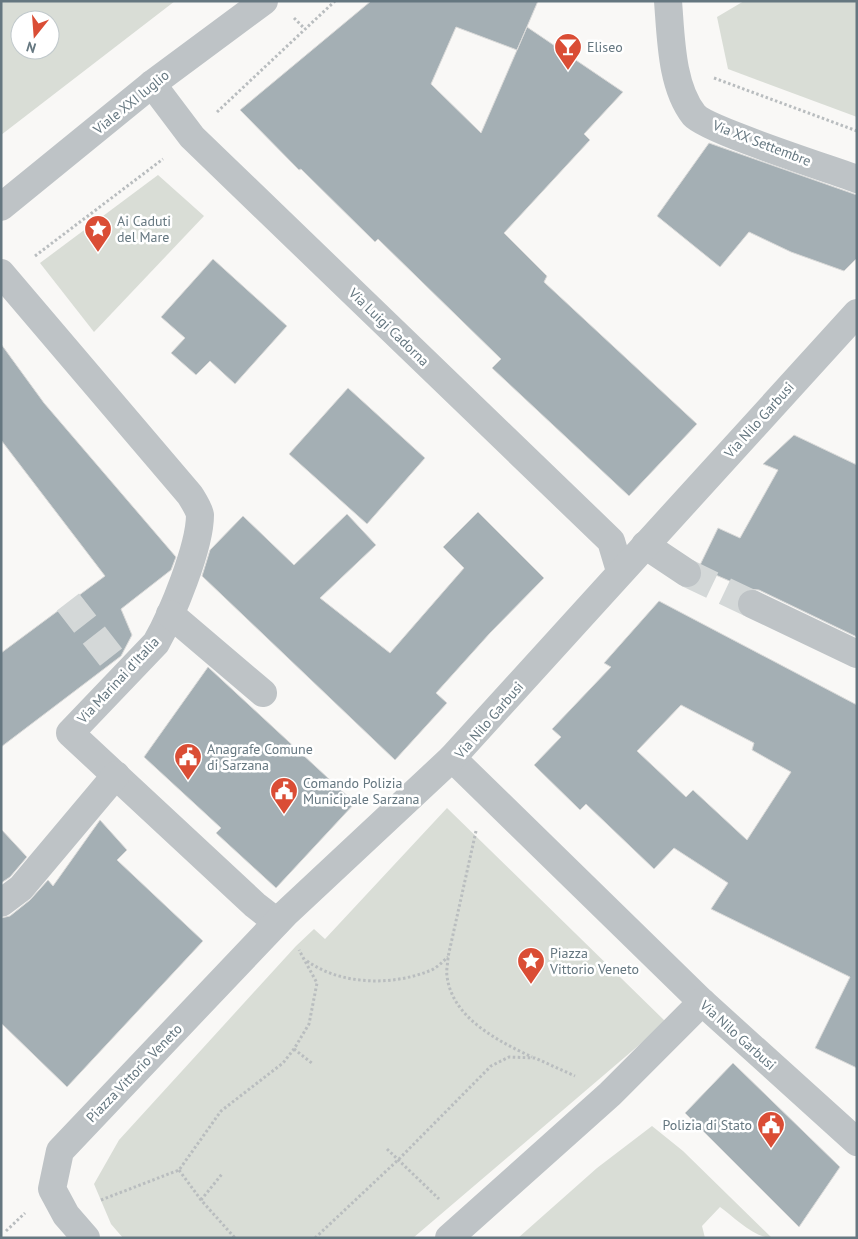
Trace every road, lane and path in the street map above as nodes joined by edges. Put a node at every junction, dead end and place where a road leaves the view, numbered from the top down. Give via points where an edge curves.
1 (335, 1) edge
2 (668, 1) edge
3 (258, 3) edge
4 (710, 71) dead end
5 (152, 84) junction
6 (857, 131) edge
7 (192, 137) junction
8 (857, 179) edge
9 (1, 207) edge
10 (4, 275) edge
11 (857, 313) edge
12 (645, 545) junction
13 (620, 571) junction
14 (687, 573) tunnel mouth
15 (752, 604) tunnel mouth
16 (170, 614) junction
17 (857, 654) edge
18 (263, 693) dead end
19 (452, 758) junction
20 (116, 775) junction
21 (484, 789) junction
22 (1, 904) edge
23 (277, 922) junction
24 (296, 946) dead end
25 (448, 957) junction
26 (306, 960) junction
27 (702, 1002) junction
28 (294, 1049) junction
29 (535, 1058) junction
30 (313, 1064) dead end
31 (610, 1094) junction
32 (857, 1142) edge
33 (387, 1148) dead end
34 (399, 1159) junction
35 (179, 1170) junction
36 (222, 1174) dead end
37 (201, 1200) junction
38 (66, 1215) junction
39 (14, 1223) dead end
40 (6, 1231) dead end
41 (457, 1231) edge
42 (86, 1238) edge
43 (235, 1238) edge
44 (315, 1238) edge

1 - 7 path
2 - 8 street, Via XX Settembre via 672,61 678,82 695,116 727,132
3 - 5 street, Viale XXI luglio
4 - 6 path via 714,78
5 - 7 street, Via Luigi Cadorna
5 - 9 street, Viale XXI luglio
7 - 10 path
7 - 13 street, Via Luigi Cadorna via 611,541
10 - 16 street, Via Marinai d'Italia via 190,494 200,514 193,551
11 - 12 street, Via Nilo Garbusi
12 - 13 street, Via Nilo Garbusi
12 - 14 street
13 - 19 street, Via Nilo Garbusi
15 - 17 street
16 - 18 street
16 - 20 street, Via Marinai d'Italia via 156,642 119,668 70,733
19 - 21 street, Via Nilo Garbusi
19 - 23 street, Piazza Vittorio Veneto
20 - 22 street via 22,888
20 - 23 street, Via Marinai d'Italia
21 - 25 path via 486,795
21 - 27 street, Via Nilo Garbusi
23 - 38 street, Piazza Vittorio Veneto via 60,1151 52,1188
24 - 26 path
25 - 26 path via 431,971 394,980 367,981 320,970
25 - 29 path via 447,976 456,1004 476,1025 505,1045
26 - 28 path via 318,983 309,1024
27 - 31 street
27 - 32 street, Via Nilo Garbusi
28 - 30 path
28 - 35 path via 283,1062 221,1111
29 - 31 path
29 - 34 path via 509,1057 491,1066
31 - 41 street
33 - 34 path
34 - 41 path
34 - 44 path
35 - 37 path
35 - 38 path
36 - 37 path
37 - 43 path
38 - 42 street, Piazza Vittorio Veneto
39 - 40 path

